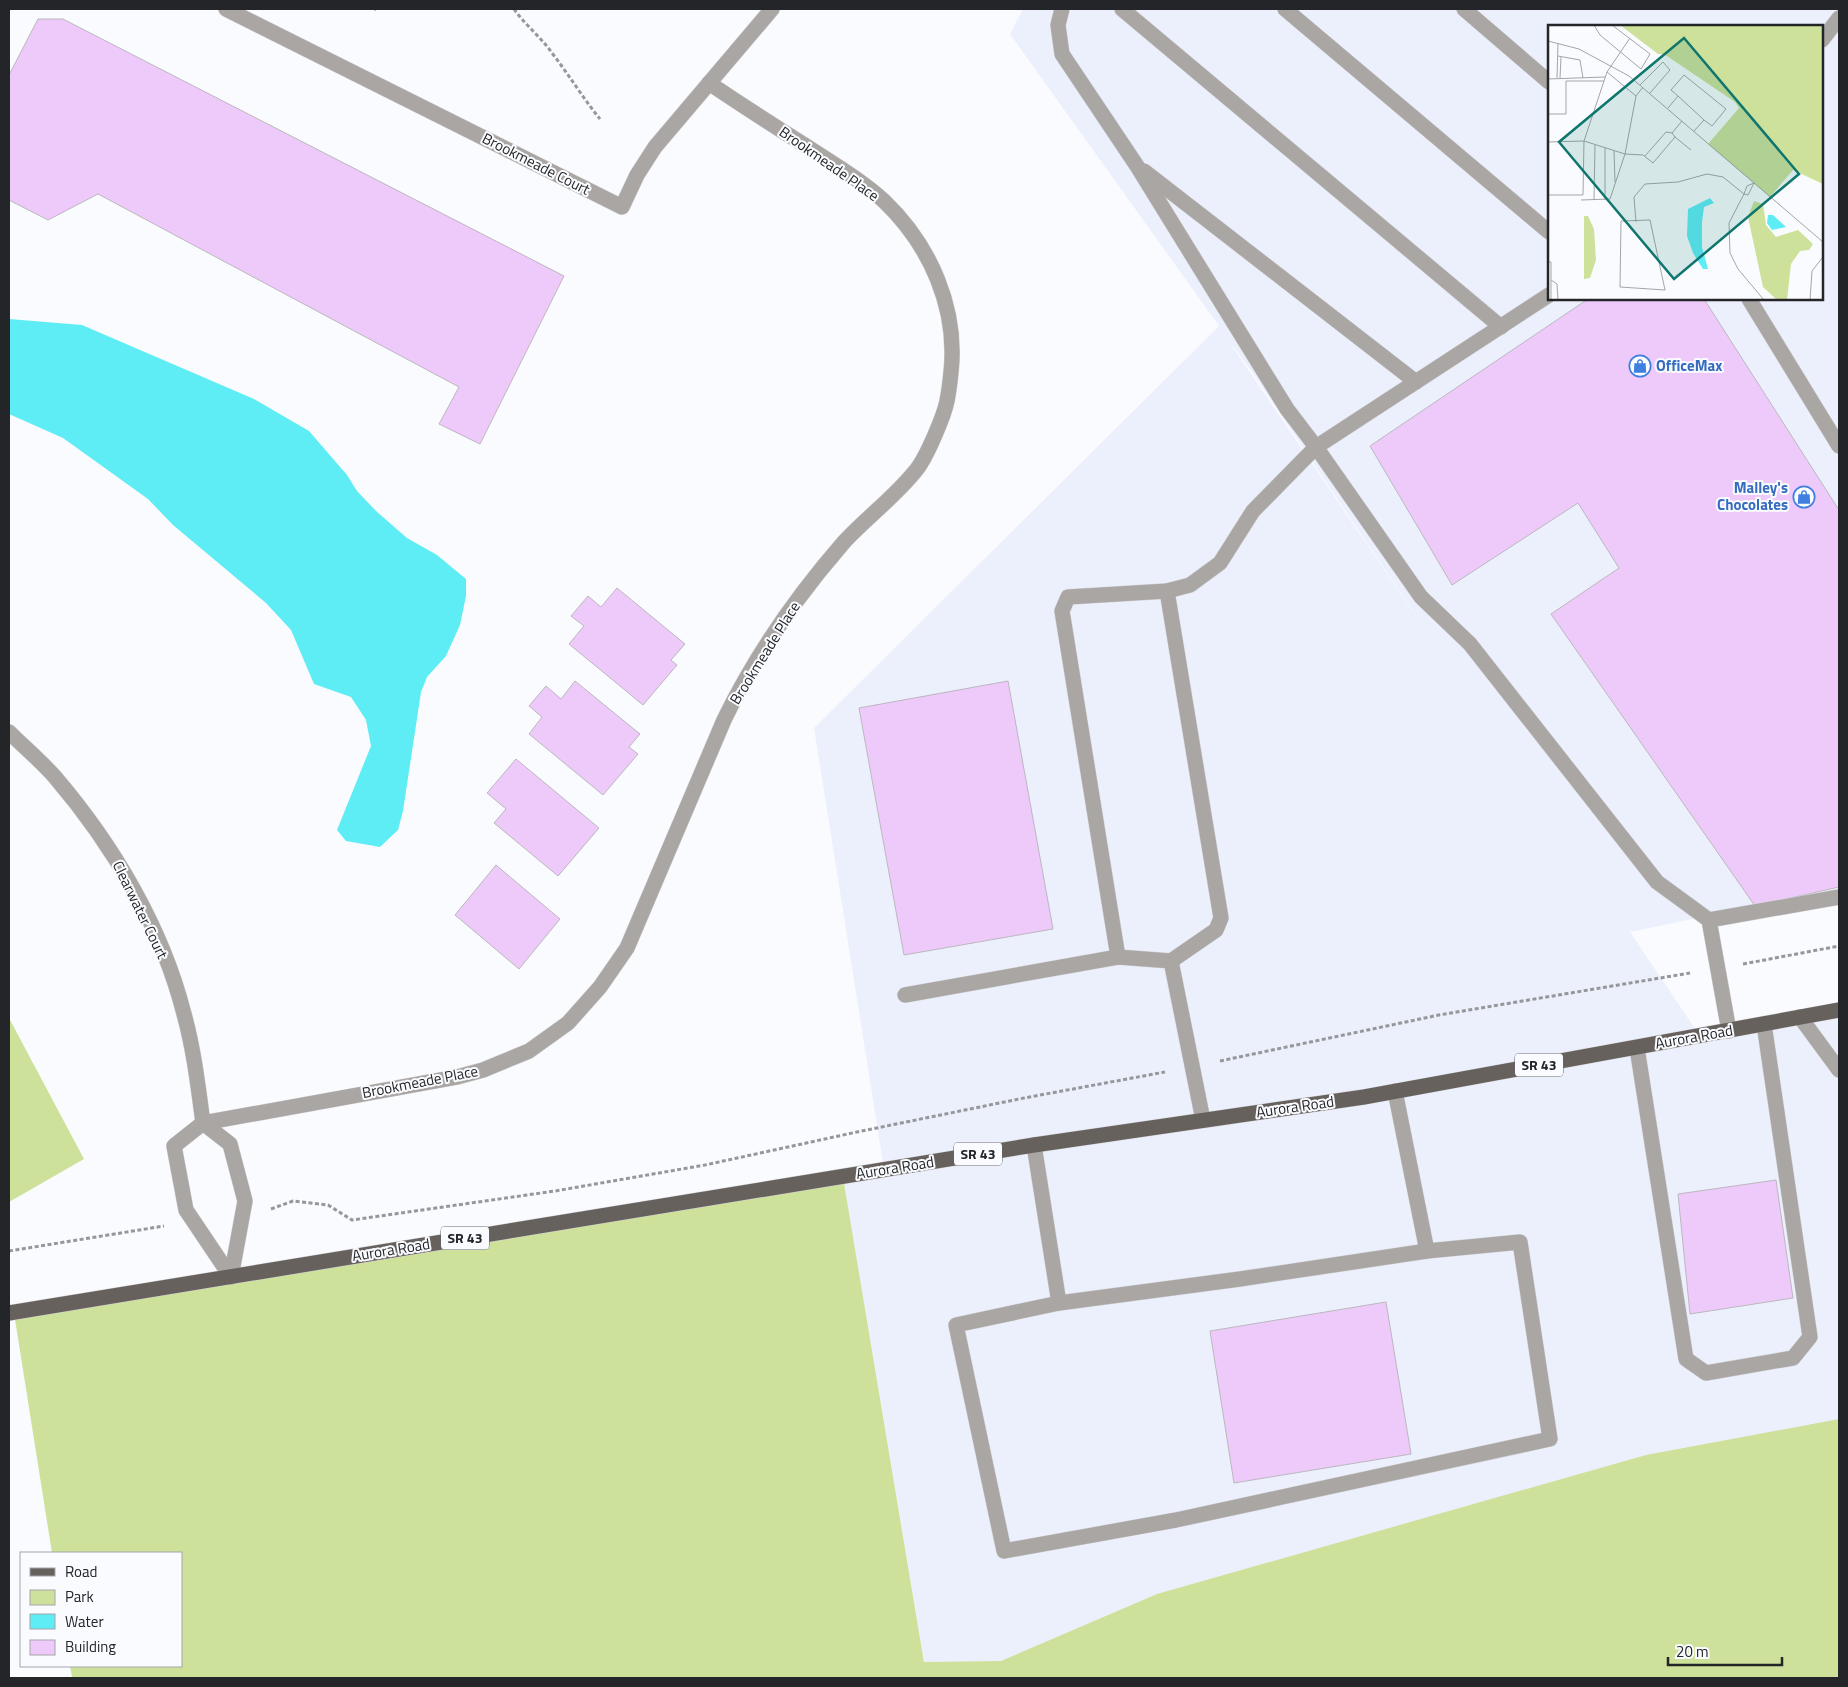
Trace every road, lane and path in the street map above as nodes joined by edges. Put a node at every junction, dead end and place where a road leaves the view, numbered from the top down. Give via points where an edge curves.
1 (226, 9) edge
2 (514, 9) edge
3 (772, 9) edge
4 (1062, 9) edge
5 (1122, 9) edge
6 (1285, 9) edge
7 (1464, 9) edge
8 (1839, 18) edge
9 (1823, 39) edge
10 (1548, 81) edge
11 (709, 83) junction
12 (600, 119) dead end
13 (1137, 166) junction
14 (1548, 231) edge
15 (1548, 296) edge
16 (1750, 300) edge
17 (1500, 327) junction
18 (1416, 382) junction
19 (1839, 446) edge
20 (1316, 447) junction
21 (1167, 591) junction
22 (9, 732) edge
23 (1839, 897) edge
24 (1709, 920) junction
25 (1839, 946) edge
26 (1118, 957) junction
27 (1171, 961) junction
28 (1718, 968) junction
29 (906, 995) dead end
30 (1839, 1010) edge
31 (1800, 1017) junction
32 (1764, 1024) junction
33 (1729, 1031) junction
34 (1637, 1048) junction
35 (1192, 1067) junction
36 (1839, 1070) edge
37 (1395, 1091) junction
38 (1203, 1120) junction
39 (203, 1123) junction
40 (1034, 1145) junction
41 (268, 1210) dead end
42 (128, 1231) dead end
43 (9, 1251) edge
44 (1427, 1251) junction
45 (231, 1277) junction
46 (1059, 1303) junction
47 (9, 1314) edge

1 - 11 street, Brookmeade Court via 622,207 654,147
2 - 12 path via 551,51
3 - 11 street, Brookmeade Court
4 - 13 street via 1058,25 1062,54
5 - 17 street
6 - 14 street
7 - 10 street
8 - 9 street
11 - 39 street, Brookmeade Place via 884,201 924,253 943,292 952,340 947,403 929,447 918,467 846,540 782,620 724,720 627,948 600,987 568,1023 529,1051 483,1070
13 - 18 street
13 - 20 street via 1287,409
15 - 17 street
16 - 19 street
17 - 18 street
18 - 20 street
20 - 21 street via 1253,511 1220,563 1190,585
20 - 24 street via 1421,597 1470,644 1657,882
21 - 26 street via 1068,597 1062,611
21 - 27 street via 1222,918 1216,930
22 - 39 street, Clearwater Court via 53,775 88,818 123,871 152,926 184,1014
23 - 24 street
24 - 28 street
25 - 28 path
26 - 27 street
26 - 29 street
27 - 35 street
28 - 33 street
28 - 35 path via 1439,1015
30 - 31 main road, Aurora Road / SR 43
31 - 32 main road, Aurora Road / SR 43
31 - 36 street
32 - 33 main road, Aurora Road / SR 43
32 - 34 street via 1810,1337 1793,1358 1706,1373 1686,1359
33 - 34 main road, Aurora Road / SR 43
34 - 37 main road, Aurora Road / SR 43
35 - 38 street
35 - 41 path via 1024,1098 705,1165 555,1191 352,1220 328,1205 293,1201
37 - 38 main road, Aurora Road / SR 43
37 - 44 street
38 - 40 main road, Aurora Road / SR 43
39 - 45 street via 230,1144 245,1201
39 - 45 street via 174,1146 186,1210
40 - 45 main road, Aurora Road / SR 43
40 - 46 street
42 - 43 path
44 - 46 street
44 - 46 street via 1520,1242 1550,1439 1176,1520 1004,1551 956,1325
45 - 47 main road, Aurora Road / SR 43

